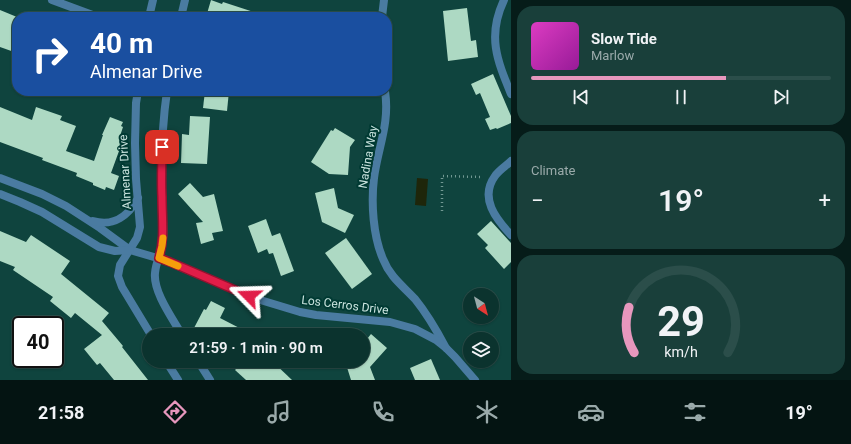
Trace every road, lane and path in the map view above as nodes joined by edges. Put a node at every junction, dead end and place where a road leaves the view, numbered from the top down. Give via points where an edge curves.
1 (52, 0) edge
2 (153, 0) edge
3 (185, 0) edge
4 (384, 0) edge
5 (504, 0) edge
6 (84, 12) edge
7 (150, 12) edge
8 (182, 12) edge
9 (383, 12) edge
10 (511, 94) edge
11 (138, 96) edge
12 (166, 96) edge
13 (386, 96) edge
14 (511, 161) edge
15 (0, 178) edge
16 (494, 178) junction
17 (0, 194) edge
18 (138, 198) junction
19 (442, 212) dead end
20 (86, 219) junction
21 (511, 235) edge
22 (130, 250) junction
23 (159, 258) junction
24 (147, 328) edge
25 (178, 328) edge
26 (446, 348) junction
27 (170, 368) edge
28 (202, 368) edge
29 (178, 380) edge
30 (210, 380) edge
31 (475, 380) edge

1 - 6 street
2 - 7 street
3 - 8 street
4 - 9 street
5 - 10 street via 496,20 494,42 499,64
11 - 18 street, Almenar Drive via 135,143
12 - 23 street via 162,171 163,234
13 - 26 street, Nadina Way via 386,121 373,191 378,240 389,271 423,309
14 - 16 street
15 - 20 street, Los Cerros Drive via 53,199
16 - 19 path via 442,176
16 - 21 street via 489,192 491,208
17 - 22 street, Los Cerros Drive via 31,206 99,247 115,251
18 - 20 street via 128,213 118,220 100,223
18 - 22 street, Almenar Drive via 140,227
20 - 22 street, Los Cerros Drive
22 - 23 street, Los Cerros Drive
22 - 24 street, Almenar Drive via 120,266 118,276
23 - 25 street via 155,273 157,286
23 - 26 street, Los Cerros Drive via 272,304 316,315 377,320 402,325 426,334
26 - 31 street, Los Cerros Drive
27 - 29 street
28 - 30 street

